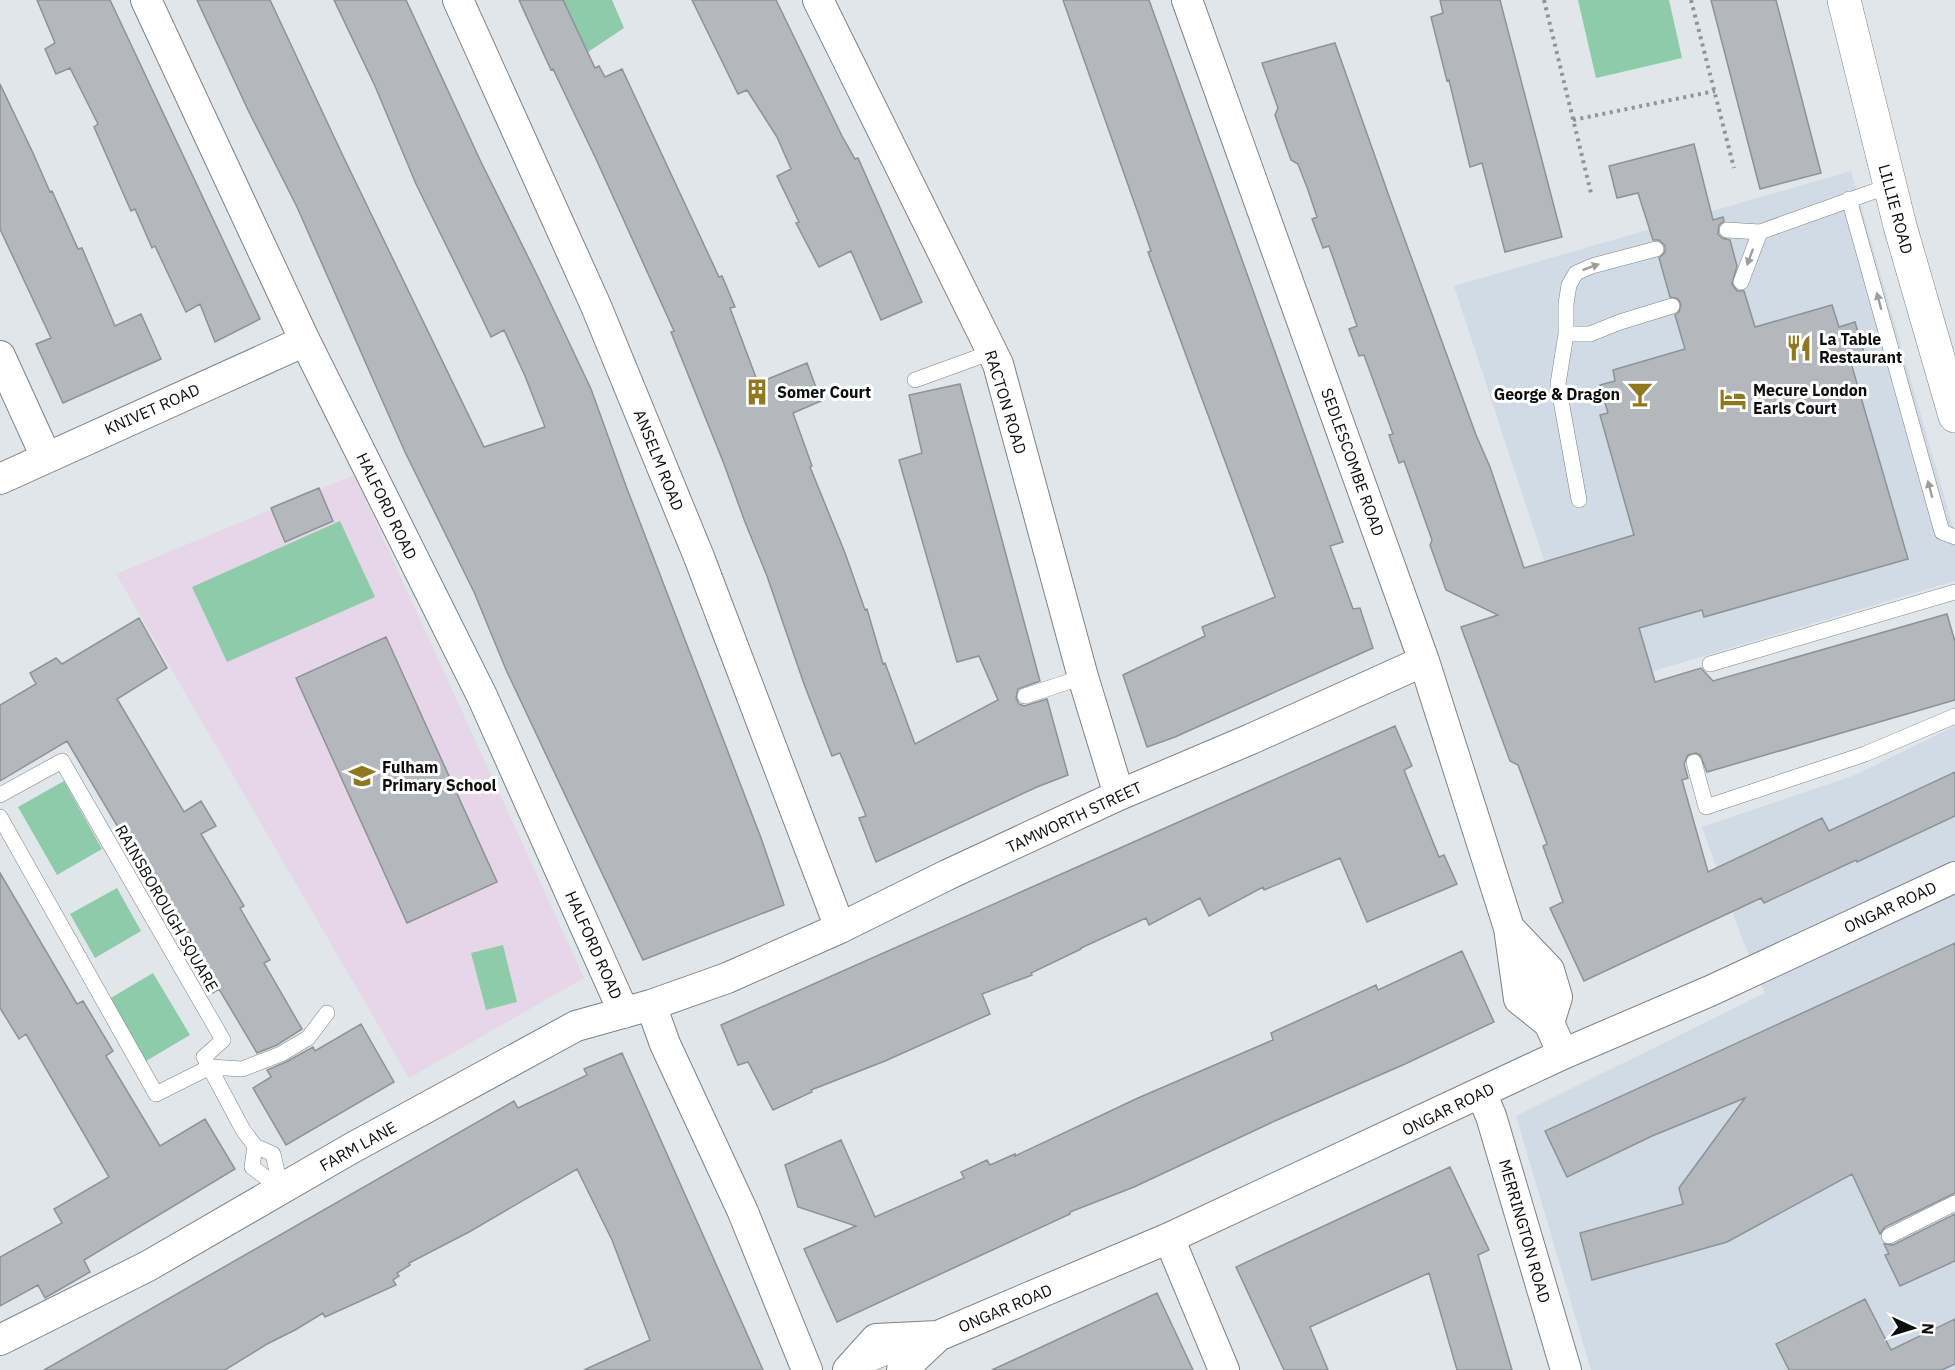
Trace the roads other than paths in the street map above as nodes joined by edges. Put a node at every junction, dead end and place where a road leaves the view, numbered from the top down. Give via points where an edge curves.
1 (146, 0) edge
2 (458, 0) edge
3 (818, 0) edge
4 (1187, 0) edge
5 (1844, 0) edge
6 (1889, 186) junction
7 (1849, 199) junction
8 (1727, 230) dead end
9 (1760, 232) junction
10 (1656, 249) dead end
11 (1741, 282) dead end
12 (1672, 306) dead end
13 (1566, 334) junction
14 (305, 341) junction
15 (992, 352) junction
16 (0, 356) edge
17 (915, 380) dead end
18 (1955, 416) edge
19 (46, 457) junction
20 (0, 479) edge
21 (1579, 500) dead end
22 (1955, 537) edge
23 (1955, 592) edge
24 (1424, 661) junction
25 (1710, 664) dead end
26 (1083, 677) junction
27 (1025, 696) dead end
28 (1955, 716) edge
29 (1694, 762) dead end
30 (0, 795) edge
31 (1119, 795) junction
32 (0, 817) edge
33 (1955, 878) edge
34 (840, 928) junction
35 (727, 978) joint
36 (637, 1009) junction
37 (327, 1013) dead end
38 (1563, 1054) junction
39 (210, 1067) junction
40 (1481, 1093) junction
41 (281, 1189) junction
42 (1955, 1203) edge
43 (1888, 1236) dead end
44 (1169, 1238) junction
45 (938, 1336) junction
46 (0, 1340) edge
47 (807, 1370) edge
48 (848, 1370) edge
49 (856, 1370) edge
50 (902, 1370) edge
51 (1224, 1370) edge
52 (1566, 1370) edge

1 - 14 street, HALFORD ROAD
2 - 34 street, ANSELM ROAD via 618,361 699,557
3 - 15 street, RACTON ROAD
4 - 24 street, SEDLESCOMBE ROAD
5 - 6 main road, LILLIE ROAD
6 - 7 lane
6 - 18 main road, LILLIE ROAD
7 - 9 lane
22 -> 7 lane via 1942,532
8 - 9 lane
9 -> 11 lane
13 -> 10 lane via 1569,285 1576,273
12 - 13 lane via 1590,334
13 - 21 lane via 1558,384
14 - 19 street, KNIVET ROAD
14 - 36 street, HALFORD ROAD
15 - 17 lane
15 - 26 street, RACTON ROAD
16 - 19 street
19 - 20 street, KNIVET ROAD
23 - 25 lane
24 - 31 street, TAMWORTH STREET
24 - 38 street, SEDLESCOMBE ROAD via 1509,928 1549,970 1557,997 1549,1023
26 - 27 lane
26 - 31 street, RACTON ROAD
28 - 29 lane via 1865,754 1706,807
30 - 39 lane, RAINSBOROUGH SQUARE via 62,761 223,1040 204,1057
31 - 34 street, TAMWORTH STREET
32 - 39 lane via 156,1094
33 - 38 street, ONGAR ROAD
34 - 35 street, TAMWORTH STREET
35 - 36 street, FARM LANE
36 - 41 street, FARM LANE via 576,1026
36 - 47 street, HALFORD ROAD via 665,1044 743,1212
37 - 39 lane via 308,1038 281,1054 242,1069
38 - 40 street, ONGAR ROAD
39 - 41 lane via 243,1130 255,1146 273,1154
40 - 44 street, ONGAR ROAD
40 - 52 street, MERRINGTON ROAD
41 - 46 street, FARM LANE via 148,1266
42 - 43 lane
44 - 45 street, ONGAR ROAD
44 - 51 street
45 - 48 street, ONGAR ROAD via 876,1339
45 - 49 lane, ONGAR ROAD
45 - 50 street, ONGAR ROAD

